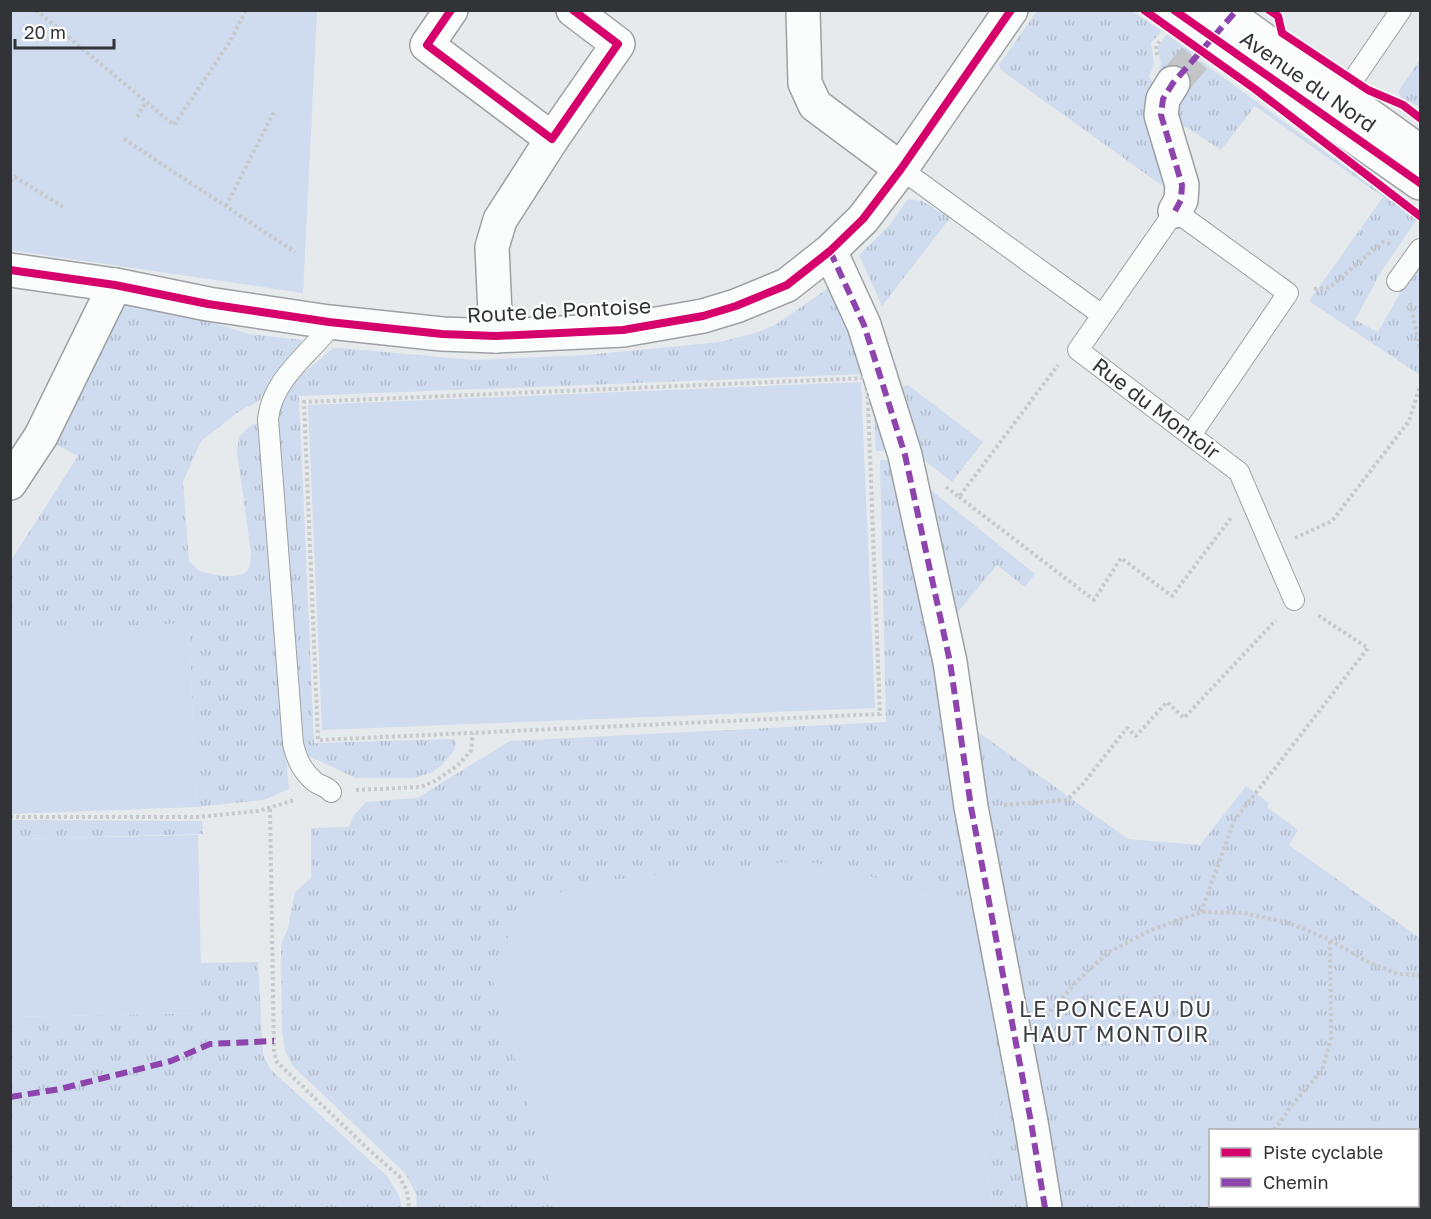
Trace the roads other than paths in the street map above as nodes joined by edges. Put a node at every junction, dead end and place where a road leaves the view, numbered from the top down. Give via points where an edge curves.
1 (452, 10) edge
2 (573, 10) edge
3 (803, 10) edge
4 (1011, 10) edge
5 (1174, 10) edge
6 (1222, 10) edge
7 (1401, 10) edge
8 (1173, 82) tunnel mouth
9 (1335, 106) junction
10 (552, 139) junction
11 (1420, 152) edge
12 (901, 169) junction
13 (1420, 183) edge
14 (1175, 211) junction
15 (830, 251) junction
16 (1419, 251) edge
17 (10, 270) edge
18 (1400, 277) road end
19 (115, 285) junction
20 (1102, 315) junction
21 (329, 322) junction
22 (496, 336) junction
23 (1191, 435) junction
24 (10, 483) edge
25 (1294, 600) road end
26 (331, 792) road end
27 (1045, 1209) edge

1 - 10 street via 427,45
2 - 10 street via 618,44
3 - 12 street via 805,83 815,105
4 - 12 street, Route de Pontoise
5 - 9 street, Avenue du Nord
6 - 9 street, Avenue du Nord
7 - 9 lane
8 - 14 street via 1163,99 1161,115 1182,185
9 - 11 street, Avenue du Nord
9 - 13 street, Avenue du Nord
10 - 22 street via 500,220 492,247
12 - 15 street, Route de Pontoise via 863,219
12 - 20 lane
14 - 20 lane, Rue du Montoir
14 - 23 lane via 1288,293
15 - 22 street, Route de Pontoise via 787,285 703,316 623,330
15 - 27 street via 864,325 905,455 950,662 971,807
16 - 18 lane
17 - 19 street, Route de Pontoise
19 - 21 street, Route de Pontoise
19 - 24 street via 41,436
20 - 23 lane, Rue du Montoir via 1078,350
21 - 22 street, Route de Pontoise
21 - 26 lane via 325,333 279,385 268,419 293,744 302,769
23 - 25 lane, Rue du Montoir via 1239,471

